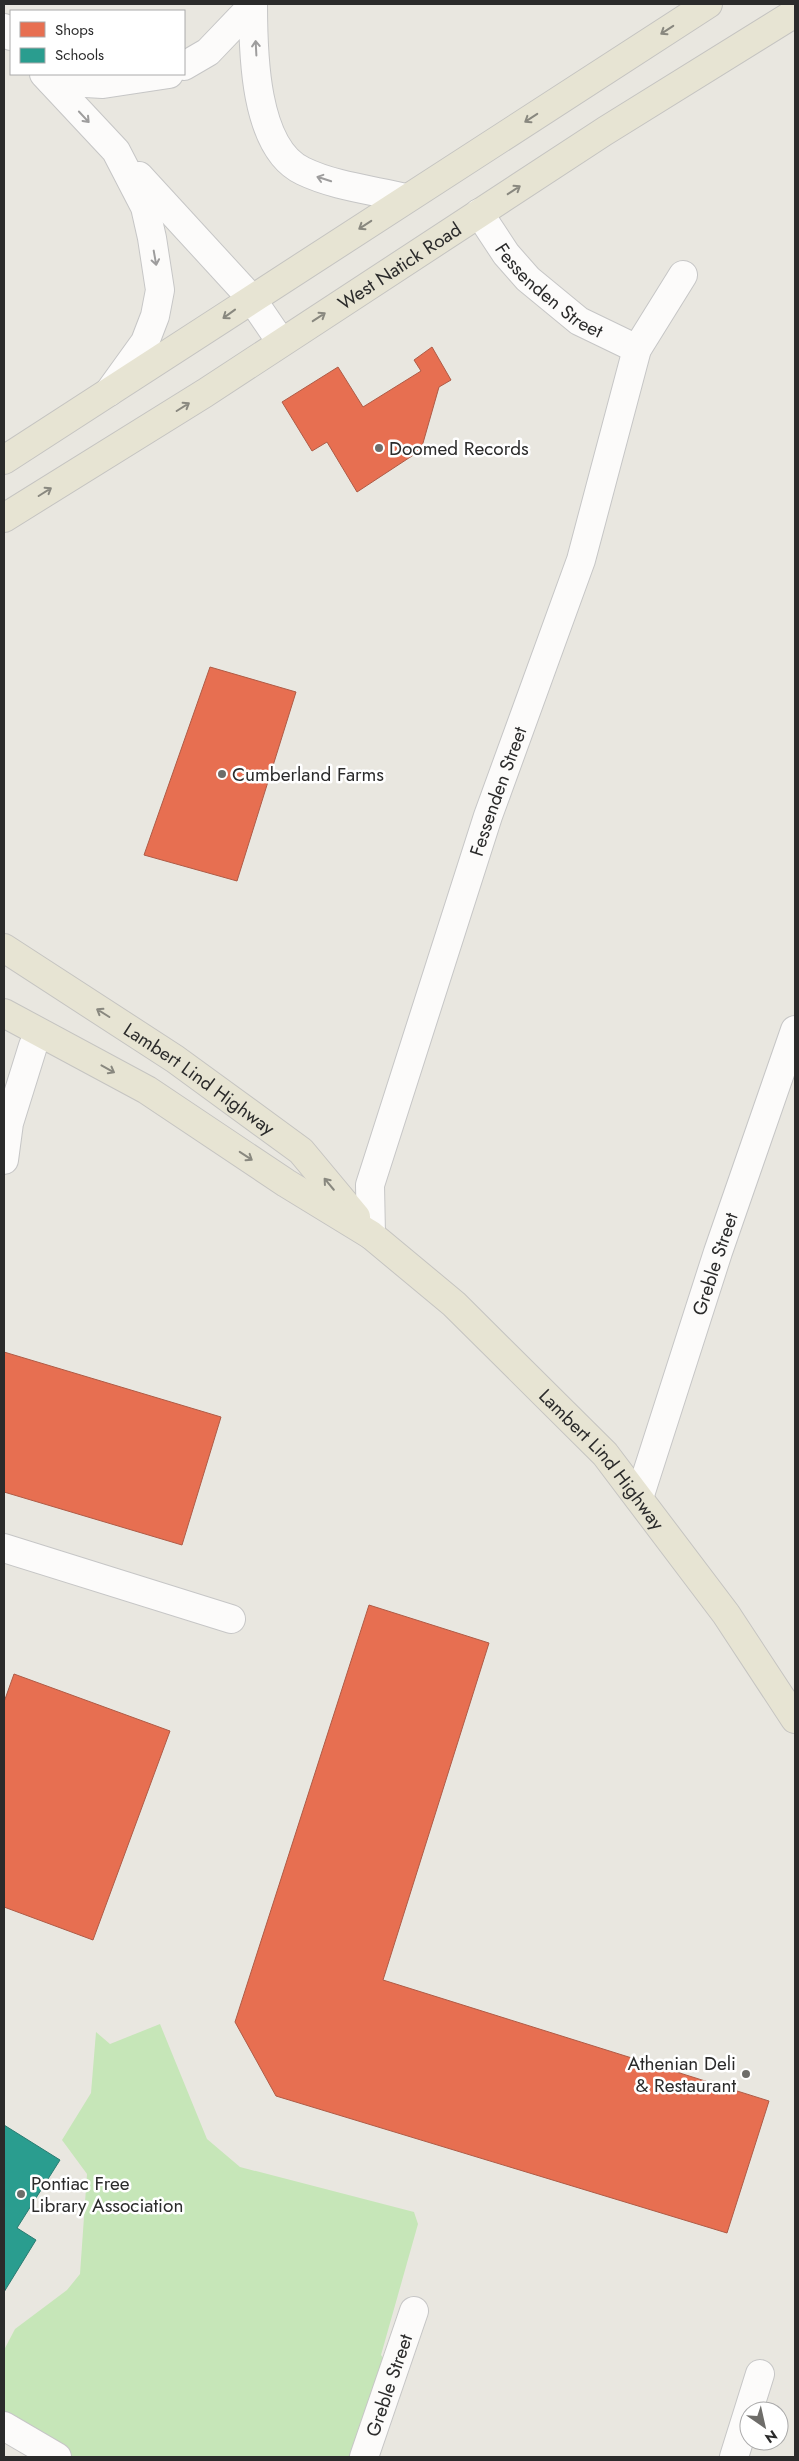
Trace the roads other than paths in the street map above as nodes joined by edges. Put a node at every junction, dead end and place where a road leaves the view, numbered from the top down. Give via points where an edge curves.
1 (253, 4) edge
2 (708, 4) edge
3 (795, 13) edge
4 (185, 65) edge
5 (162, 75) edge
6 (48, 77) edge
7 (116, 151) junction
8 (406, 198) junction
9 (479, 213) junction
10 (683, 276) dead end
11 (251, 298) junction
12 (281, 342) junction
13 (637, 349) junction
14 (108, 394) junction
15 (4, 460) edge
16 (4, 518) edge
17 (4, 948) edge
18 (4, 1013) edge
19 (795, 1030) edge
20 (33, 1046) dead end
21 (4, 1160) edge
22 (371, 1235) junction
23 (640, 1498) junction
24 (4, 1548) edge
25 (230, 1619) dead end
26 (795, 1719) edge
27 (414, 2311) dead end
28 (760, 2374) dead end
29 (4, 2426) edge
30 (57, 2457) edge
31 (364, 2457) edge
32 (734, 2457) edge

1 - 4 street via 208,52
8 -> 1 street via 332,181 302,171 285,160 266,124 258,92
2 -> 8 main road
9 -> 3 main road, West Natick Road
5 - 6 street via 102,84
6 -> 7 street
7 - 11 street
7 -> 14 street via 145,207 160,290 145,342
8 -> 11 main road
12 -> 9 main road, West Natick Road
9 - 13 street, Fessenden Street via 506,254 528,279 579,320
10 - 13 street, Fessenden Street
11 - 12 street
11 -> 14 main road
16 -> 12 main road, West Natick Road
13 - 22 street, Fessenden Street via 581,560 488,816 370,1185
14 - 15 main road
22 -> 17 main road, Lambert Lind Highway via 301,1151 175,1059
18 -> 22 main road, Lambert Lind Highway via 147,1090 286,1183
19 - 23 street, Greble Street via 718,1252
20 - 21 street via 9,1123
22 - 23 main road, Lambert Lind Highway via 454,1304 605,1454
23 - 26 main road, Lambert Lind Highway via 726,1614
24 - 25 street
27 - 31 street, Greble Street
28 - 32 street
29 - 30 street

